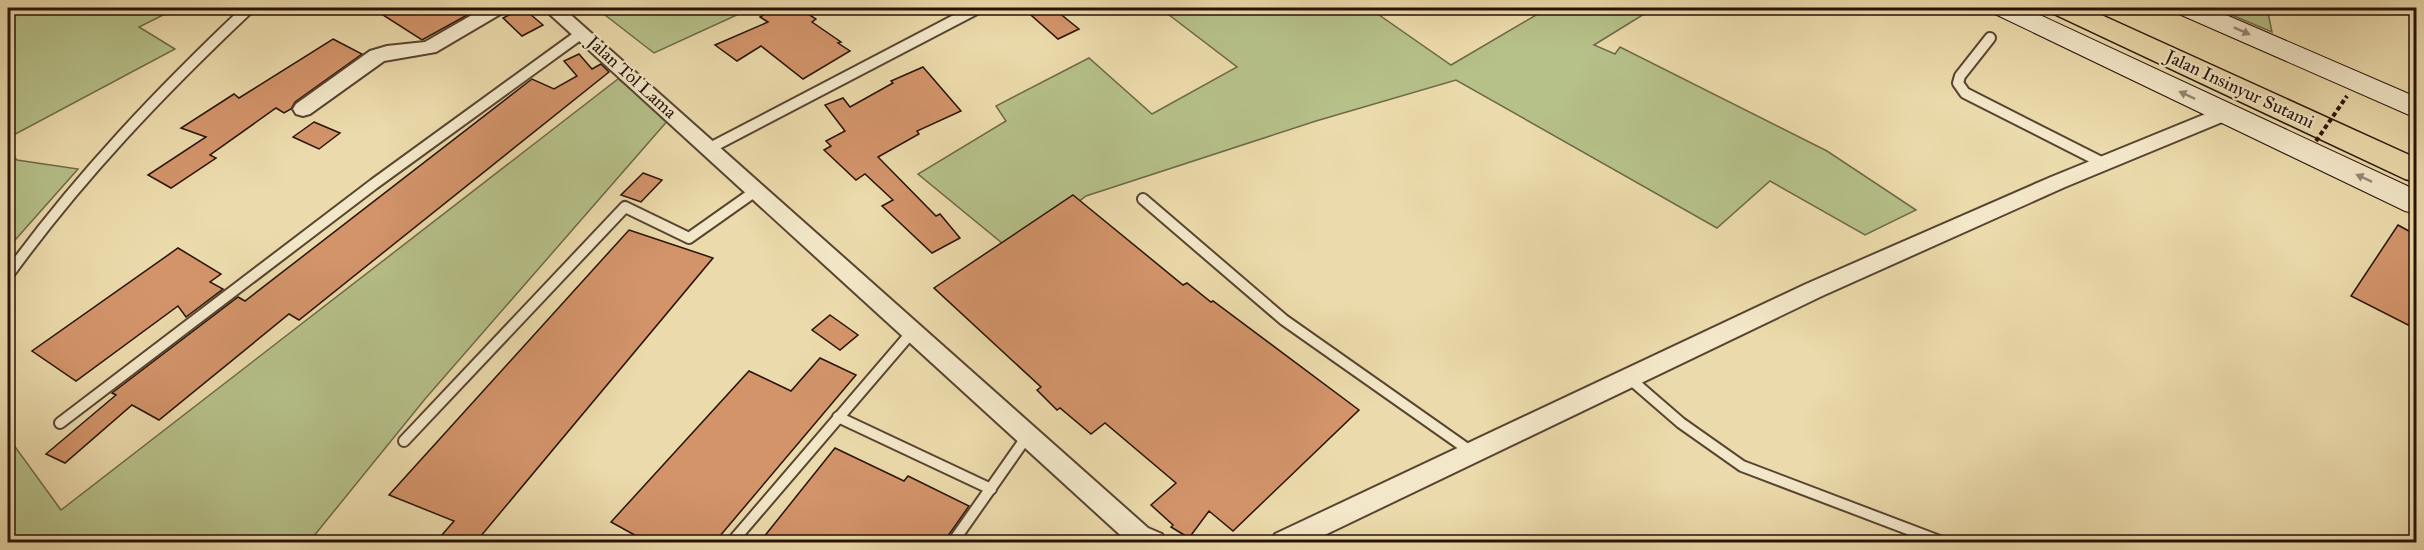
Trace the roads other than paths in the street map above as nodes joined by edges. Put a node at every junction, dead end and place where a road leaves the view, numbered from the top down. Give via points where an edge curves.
1 (249, 8) edge
2 (497, 8) edge
3 (552, 8) edge
4 (978, 8) edge
5 (2004, 8) edge
6 (2064, 8) edge
7 (2108, 8) edge
8 (2188, 8) edge
9 (582, 33) junction
10 (1990, 38) dead end
11 (2416, 108) edge
12 (303, 109) dead end
13 (2225, 112) junction
14 (710, 148) junction
15 (2416, 151) edge
16 (2103, 163) junction
17 (2416, 171) edge
18 (757, 190) junction
19 (1143, 199) dead end
20 (2416, 203) edge
21 (8, 275) edge
22 (912, 332) junction
23 (1629, 378) junction
24 (838, 417) junction
25 (60, 423) dead end
26 (1028, 435) junction
27 (404, 441) dead end
28 (1474, 453) junction
29 (991, 489) junction
30 (732, 543) edge
31 (954, 543) edge
32 (1153, 543) edge
33 (1284, 543) edge
34 (1942, 543) edge

1 - 21 lane via 122,132 38,232
2 - 12 street via 429,48 377,56
3 - 9 street, Jalan Tol Lama
4 - 14 lane
13 -> 5 street
6 - 17 highway, Jalan Insinyur Sutami
7 - 15 highway, Jalan Insinyur Sutami
8 -> 11 street
9 - 14 street, Jalan Tol Lama
9 - 25 lane via 374,184
10 - 16 lane via 1960,75 1958,83 1965,93
13 - 16 street
20 -> 13 street
14 - 18 street, Jalan Tol Lama
16 - 23 street via 1814,290
18 - 22 street, Jalan Tol Lama
18 - 27 lane via 688,238 625,207
19 - 28 lane via 1284,320
22 - 24 lane
22 - 26 street, Jalan Tol Lama
23 - 28 street
23 - 34 lane via 1681,423 1742,466
24 - 29 lane
24 - 30 lane
26 - 29 lane
26 - 32 street, Jalan Tol Lama via 1139,536
28 - 33 street
29 - 31 lane

